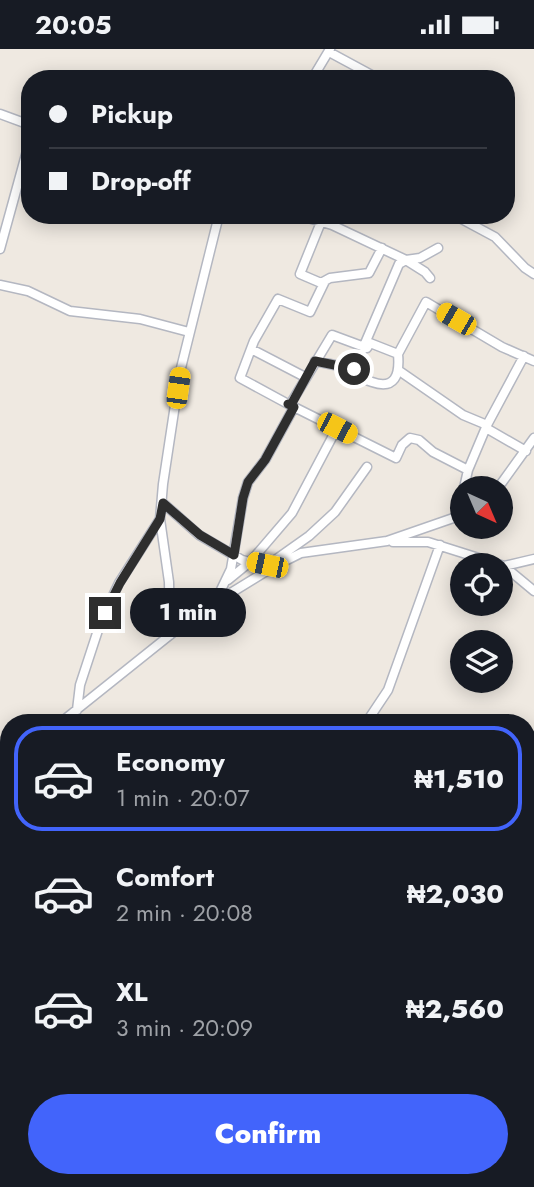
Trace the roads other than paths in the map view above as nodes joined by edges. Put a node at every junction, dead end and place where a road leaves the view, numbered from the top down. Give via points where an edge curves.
1 (329, 50) edge
2 (317, 70) edge
3 (363, 70) edge
4 (0, 114) edge
5 (21, 122) edge
6 (21, 173) edge
7 (217, 224) edge
8 (320, 224) edge
9 (326, 224) edge
10 (471, 224) edge
11 (438, 248) dead end
12 (0, 249) edge
13 (382, 249) junction
14 (406, 260) junction
15 (534, 274) edge
16 (430, 278) dead end
17 (325, 281) junction
18 (0, 285) edge
19 (189, 332) junction
20 (365, 347) junction
21 (251, 349) junction
22 (398, 354) junction
23 (524, 356) junction
24 (315, 361) junction
25 (534, 361) edge
26 (354, 369) junction
27 (398, 370) junction
28 (305, 377) junction
29 (291, 405) junction
30 (487, 427) junction
31 (337, 428) junction
32 (534, 438) edge
33 (526, 451) junction
34 (367, 467) dead end
35 (468, 470) junction
36 (467, 476) edge
37 (507, 476) edge
38 (163, 503) junction
39 (160, 519) junction
40 (450, 519) edge
41 (387, 541) junction
42 (440, 545) junction
43 (464, 553) edge
44 (234, 555) junction
45 (534, 559) edge
46 (250, 562) junction
47 (513, 564) edge
48 (270, 566) junction
49 (513, 574) edge
50 (222, 585) junction
51 (534, 591) edge
52 (221, 597) junction
53 (170, 635) junction
54 (76, 710) junction
55 (71, 714) edge
56 (372, 714) edge

1 - 2 street
1 - 3 street
4 - 5 street
6 - 12 street
7 - 19 street
8 - 17 street via 300,274
9 - 13 street
10 - 15 street via 495,237
11 - 14 street
13 - 14 street
13 - 17 street via 369,273
14 - 16 street
14 - 20 street via 399,264
17 - 21 street via 310,313 278,299
18 - 19 street via 28,291 70,311 140,319
19 - 38 street
20 - 22 street via 370,343
20 - 24 street via 332,335
20 - 26 street
21 - 28 street
21 - 29 street via 240,378
22 - 23 street via 426,302
22 - 27 street
23 - 25 street
23 - 30 street
24 - 26 street
24 - 28 street
26 - 27 street via 358,377 384,386
27 - 30 street
28 - 29 street
29 - 31 street
29 - 44 street via 265,460 248,482
30 - 33 street
30 - 35 street
31 - 35 street via 396,458 410,438 419,440
31 - 46 street via 292,513
32 - 33 street
33 - 37 street
34 - 48 street via 335,512
35 - 36 street
38 - 39 street
38 - 44 street via 200,535
39 - 53 street via 169,582
39 - 54 street via 101,621
40 - 41 street
41 - 42 street
41 - 48 street via 301,553
42 - 43 street
42 - 56 street via 388,690
44 - 46 street
44 - 50 street
45 - 47 street
46 - 48 street
46 - 50 street
48 - 52 street
49 - 51 street
50 - 52 street
52 - 53 street
53 - 54 street
54 - 55 street

